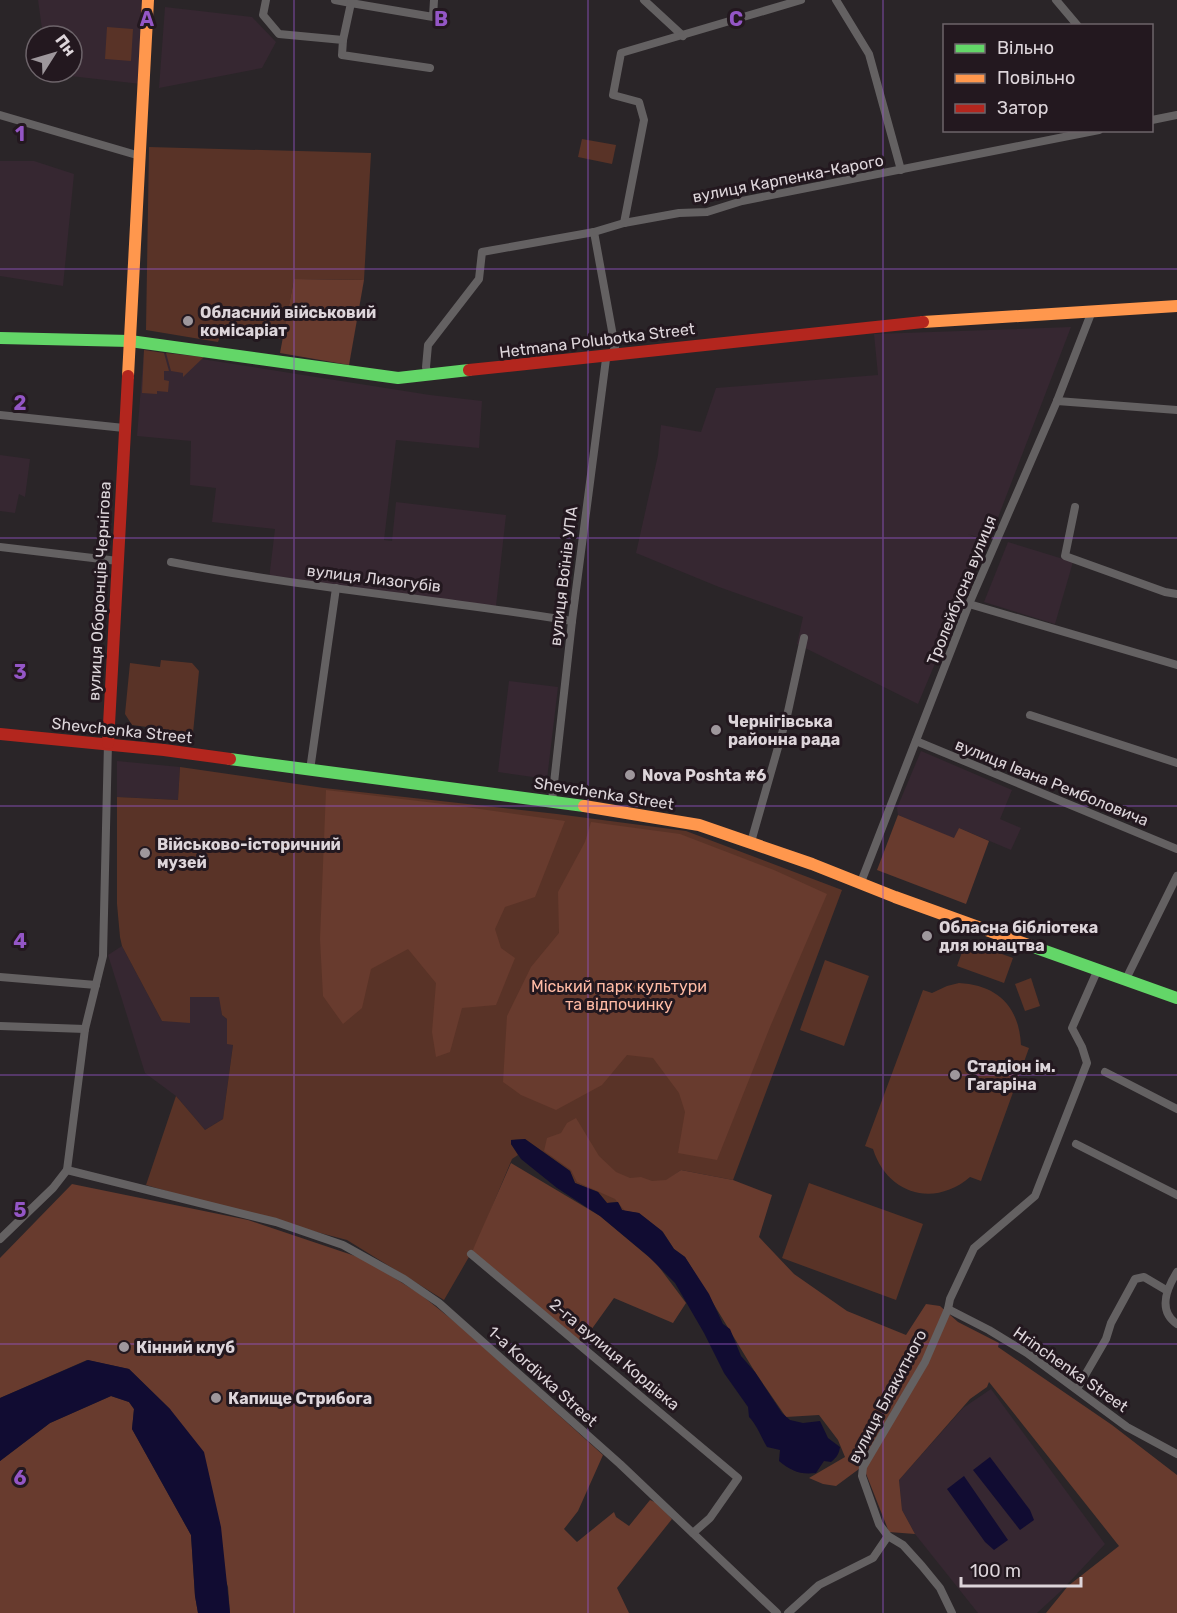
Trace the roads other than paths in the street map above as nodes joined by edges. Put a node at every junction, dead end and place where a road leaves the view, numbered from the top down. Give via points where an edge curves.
1 (148, 0) edge
2 (266, 0) edge
3 (335, 0) edge
4 (434, 0) edge
5 (644, 0) edge
6 (801, 0) edge
7 (836, 0) edge
8 (1056, 0) edge
9 (351, 3) junction
10 (1076, 24) edge
11 (683, 36) junction
12 (343, 40) junction
13 (430, 68) dead end
14 (0, 114) edge
15 (1177, 115) edge
16 (1153, 117) edge
17 (1089, 132) edge
18 (140, 156) junction
19 (901, 170) junction
20 (624, 224) junction
21 (594, 232) junction
22 (1177, 306) edge
23 (1092, 311) junction
24 (0, 332) edge
25 (22, 337) junction
26 (0, 338) edge
27 (130, 341) junction
28 (609, 354) junction
29 (428, 376) junction
30 (1057, 401) junction
31 (1177, 410) edge
32 (0, 415) edge
33 (124, 428) junction
34 (1075, 507) dead end
35 (0, 547) edge
36 (118, 561) junction
37 (171, 562) dead end
38 (336, 588) junction
39 (1177, 594) edge
40 (969, 604) junction
41 (573, 621) junction
42 (804, 638) dead end
43 (1177, 665) edge
44 (1030, 715) dead end
45 (0, 734) edge
46 (916, 741) junction
47 (108, 743) junction
48 (1177, 763) edge
49 (310, 770) junction
50 (552, 801) junction
51 (751, 842) junction
52 (1177, 849) edge
53 (1177, 876) edge
54 (861, 882) junction
55 (1098, 969) junction
56 (0, 977) edge
57 (1126, 979) junction
58 (96, 985) junction
59 (1177, 998) edge
60 (0, 1026) edge
61 (85, 1029) junction
62 (1105, 1072) dead end
63 (1177, 1109) edge
64 (1076, 1144) dead end
65 (67, 1170) junction
66 (1177, 1195) edge
67 (0, 1239) edge
68 (471, 1254) dead end
69 (1177, 1272) edge
70 (1166, 1290) junction
71 (948, 1309) junction
72 (1177, 1324) edge
73 (1077, 1389) junction
74 (1177, 1454) edge
75 (693, 1533) junction
76 (888, 1536) junction
77 (777, 1613) edge
78 (788, 1613) edge
79 (952, 1613) edge

1 - 18 main road, вулиця Оборонців Чернігова
2 - 12 street via 263,15 279,34
3 - 9 street
4 - 9 street via 433,17
5 - 11 street
6 - 11 street
7 - 19 street via 869,54
8 - 10 street
9 - 12 street
11 - 20 street via 621,54 613,94 639,102 644,120
12 - 13 street via 342,55
14 - 18 street
15 - 16 street
17 - 19 street, вулиця Карпенка-Карого
18 - 27 main road, вулиця Оборонців Чернігова
19 - 20 street, вулиця Карпенка-Карого via 742,201 707,212 679,213
20 - 21 street, вулиця Карпенка-Карого
21 - 28 street, вулиця Воїнів УПА via 615,347
21 - 29 street, вулиця Карпенка-Карого via 482,252 479,279 428,345
22 - 23 main road, Hetmana Polubotka Street
23 - 28 main road, Hetmana Polubotka Street via 958,319
23 - 30 street, Тролейбусна вулиця
24 - 25 main road, Hetmana Polubotka Street
25 - 26 main road, Hetmana Polubotka Street
25 - 27 main road, Hetmana Polubotka Street
27 - 29 main road, Hetmana Polubotka Street via 398,378
27 - 33 main road, вулиця Оборонців Чернігова
28 - 29 main road, Hetmana Polubotka Street
28 - 41 street, вулиця Воїнів УПА
30 - 31 street
30 - 40 street, Тролейбусна вулиця
32 - 33 street
33 - 36 main road, вулиця Оборонців Чернігова
34 - 39 street via 1065,556
35 - 36 street
36 - 47 main road, вулиця Оборонців Чернігова
37 - 38 street, вулиця Лизогубів
38 - 41 street, вулиця Лизогубів
38 - 49 street
40 - 43 street
40 - 46 street, Тролейбусна вулиця
41 - 50 street, вулиця Воїнів УПА
42 - 51 street via 787,716
44 - 48 street
45 - 47 main road, Shevchenka Street
46 - 52 street, вулиця Івана Ремболовича
46 - 54 street, Тролейбусна вулиця
47 - 49 main road, Shevchenka Street
47 - 58 street, вулиця Оборонців Чернігова via 103,956
49 - 50 main road, Shevchenka Street
50 - 51 main road, Shevchenka Street via 699,825
51 - 54 main road, Shevchenka Street
53 - 57 street
54 - 55 main road, Shevchenka Street
55 - 57 main road, Shevchenka Street
55 - 71 street, вулиця Блакитного via 1072,1028 1087,1063 1035,1196 974,1248
56 - 58 street
57 - 59 main road, Shevchenka Street
58 - 61 street, вулиця Оборонців Чернігова
60 - 61 street
61 - 65 street, вулиця Оборонців Чернігова
62 - 63 street
64 - 66 street
65 - 67 street
65 - 75 street, 1-a Kordivka Street via 253,1216 343,1245 404,1279 439,1303
68 - 75 street, 2-га вулиця Кордівка via 738,1478 710,1518
69 - 70 street
70 - 72 street via 1165,1305
70 - 73 street via 1144,1277 1135,1279
71 - 73 street, Hrinchenka Street via 1027,1353
71 - 76 street, вулиця Блакитного via 925,1362 863,1467 866,1490
73 - 74 street, Hrinchenka Street via 1127,1427
75 - 77 street, 1-a Kordivka Street
76 - 78 street via 873,1558 819,1585
76 - 79 street, вулиця Блакитного via 903,1545 922,1566 940,1588

